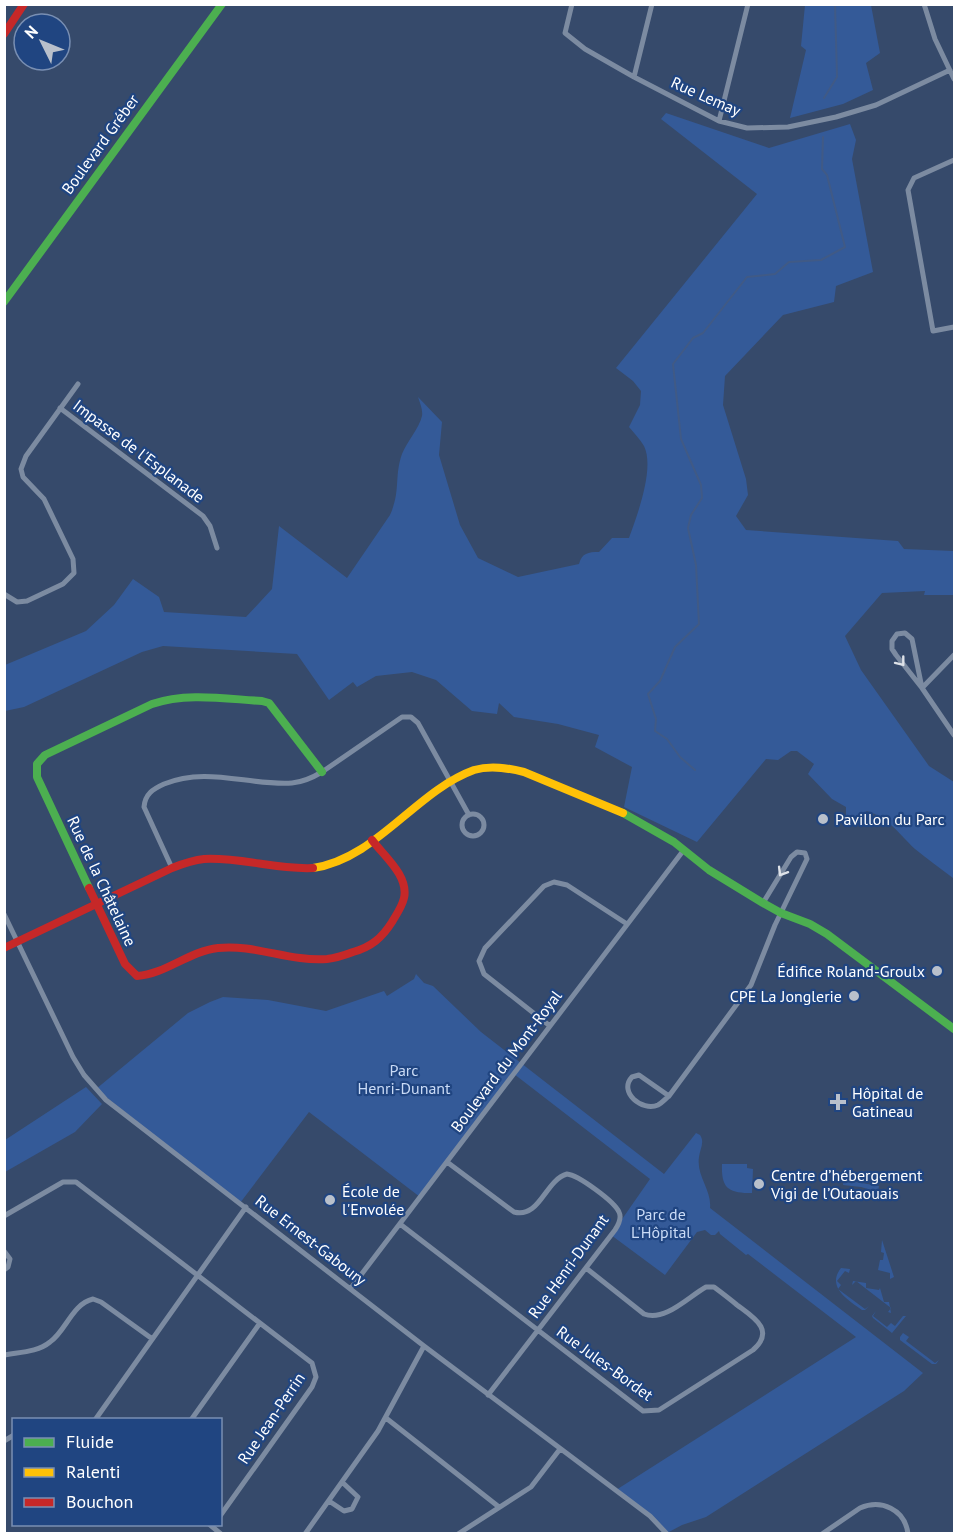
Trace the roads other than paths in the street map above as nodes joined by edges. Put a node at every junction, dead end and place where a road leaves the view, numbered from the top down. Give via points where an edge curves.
1 (24, 4) edge
2 (222, 4) edge
3 (572, 4) edge
4 (652, 4) edge
5 (748, 4) edge
6 (924, 4) edge
7 (4, 34) edge
8 (950, 70) junction
9 (634, 77) junction
10 (954, 79) edge
11 (719, 121) junction
12 (954, 160) edge
13 (4, 302) edge
14 (954, 327) edge
15 (78, 384) dead end
16 (60, 408) junction
17 (217, 548) dead end
18 (4, 594) edge
19 (954, 655) edge
20 (922, 688) junction
21 (954, 735) edge
22 (322, 772) junction
23 (452, 781) junction
24 (469, 815) junction
25 (372, 840) junction
26 (683, 851) junction
27 (172, 868) junction
28 (764, 903) junction
29 (96, 904) junction
30 (781, 913) junction
31 (4, 914) edge
32 (627, 924) junction
33 (18, 941) junction
34 (4, 948) edge
35 (550, 1026) junction
36 (954, 1029) edge
37 (669, 1096) junction
38 (447, 1162) junction
39 (246, 1207) junction
40 (4, 1216) edge
41 (400, 1224) junction
42 (4, 1251) edge
43 (586, 1268) junction
44 (4, 1270) edge
45 (198, 1275) junction
46 (351, 1288) junction
47 (260, 1323) junction
48 (538, 1330) junction
49 (151, 1338) junction
50 (424, 1346) junction
51 (4, 1355) edge
52 (488, 1395) junction
53 (96, 1418) edge
54 (192, 1418) edge
55 (386, 1418) junction
56 (560, 1449) junction
57 (342, 1482) junction
58 (329, 1500) junction
59 (499, 1507) junction
60 (222, 1513) edge
61 (305, 1533) edge
62 (458, 1533) edge
63 (667, 1533) edge
64 (822, 1533) edge
65 (908, 1533) edge

1 - 7 main road
2 - 13 main road, Boulevard Gréber
3 - 9 street, Rue Lemay via 565,33
4 - 9 street
5 - 11 street
6 - 8 street
8 - 10 street
8 - 11 street, Rue Lemay via 876,105 836,117 772,129
9 - 11 street, Rue Lemay
12 - 14 street via 914,178 908,190 933,331
15 - 16 street
16 - 17 street, Impasse de l'Esplanade via 203,516
16 - 18 street via 21,468 23,477 44,499 73,559 74,573 63,584 27,601 16,602
19 - 20 street
20 -> 20 street via 912,639 905,633 897,634 892,649
20 - 21 street
22 - 23 street via 398,718 407,716 418,723
22 - 27 street via 308,780 286,783 189,777 153,790 146,796 144,807
22 - 29 main road, Rue de la Châtelaine via 272,706 262,701 167,699 45,755 36,765 37,777
23 - 24 street
23 - 25 main road
23 - 26 main road via 483,768 517,770 623,813
24 - 24 street via 463,829 471,836 478,835 483,822 478,816
25 - 27 main road via 339,862 316,868 211,859
25 - 29 main road, Rue de la Châtelaine via 400,878 404,897 381,939 336,958 217,948 190,955 147,976 137,976 125,964
26 - 28 main road
26 - 32 street, Boulevard du Mont-Royal
27 - 29 main road
28 - 30 main road
30 -> 28 street via 807,859 805,853 796,852 791,857
29 - 33 main road
30 - 36 main road via 827,934
30 - 37 street via 751,985
31 - 33 street, Rue Ernest-Gaboury
32 - 35 street, Boulevard du Mont-Royal
32 - 35 street via 567,885 554,882 544,886 485,948 479,961 484,974
33 - 34 main road
33 - 39 street, Rue Ernest-Gaboury via 73,1057 91,1084 117,1109
35 - 38 street, Boulevard du Mont-Royal
37 - 37 street via 648,1107 630,1096 627,1084 639,1075
38 - 41 street, Boulevard du Mont-Royal
38 - 43 street, Rue Henri-Dunant via 519,1214 533,1209 560,1176 570,1174 579,1178 617,1208 620,1217 618,1226
39 - 45 street
39 - 46 street, Rue Ernest-Gaboury
40 - 45 street, Rue Jean-Perrin via 63,1182 76,1182
41 - 46 street, Boulevard du Mont-Royal
41 - 48 street, Rue Jules-Bordet
42 - 44 street via 10,1259
43 - 48 street, Rue Henri-Dunant
43 - 48 street, Rue Jules-Bordet via 649,1316 663,1314 706,1287 714,1287 759,1323 763,1332 760,1343 658,1410 648,1412
45 - 47 street, Rue Jean-Perrin
45 - 49 street
46 - 50 street, Rue Ernest-Gaboury
47 - 54 street
47 - 60 street, Rue Jean-Perrin via 312,1363 316,1377
48 - 52 street, Rue Henri-Dunant
49 - 51 street via 93,1299 81,1305 48,1344
49 - 53 street
50 - 52 street, Rue Ernest-Gaboury
50 - 55 street
52 - 56 street, Rue Ernest-Gaboury
55 - 57 street
55 - 59 street
56 - 59 street via 531,1487
56 - 63 street, Rue Ernest-Gaboury
57 - 58 street
57 - 58 street via 358,1497 352,1509 344,1511
58 - 61 street
59 - 62 street
64 - 65 street via 860,1509 880,1504 898,1513

